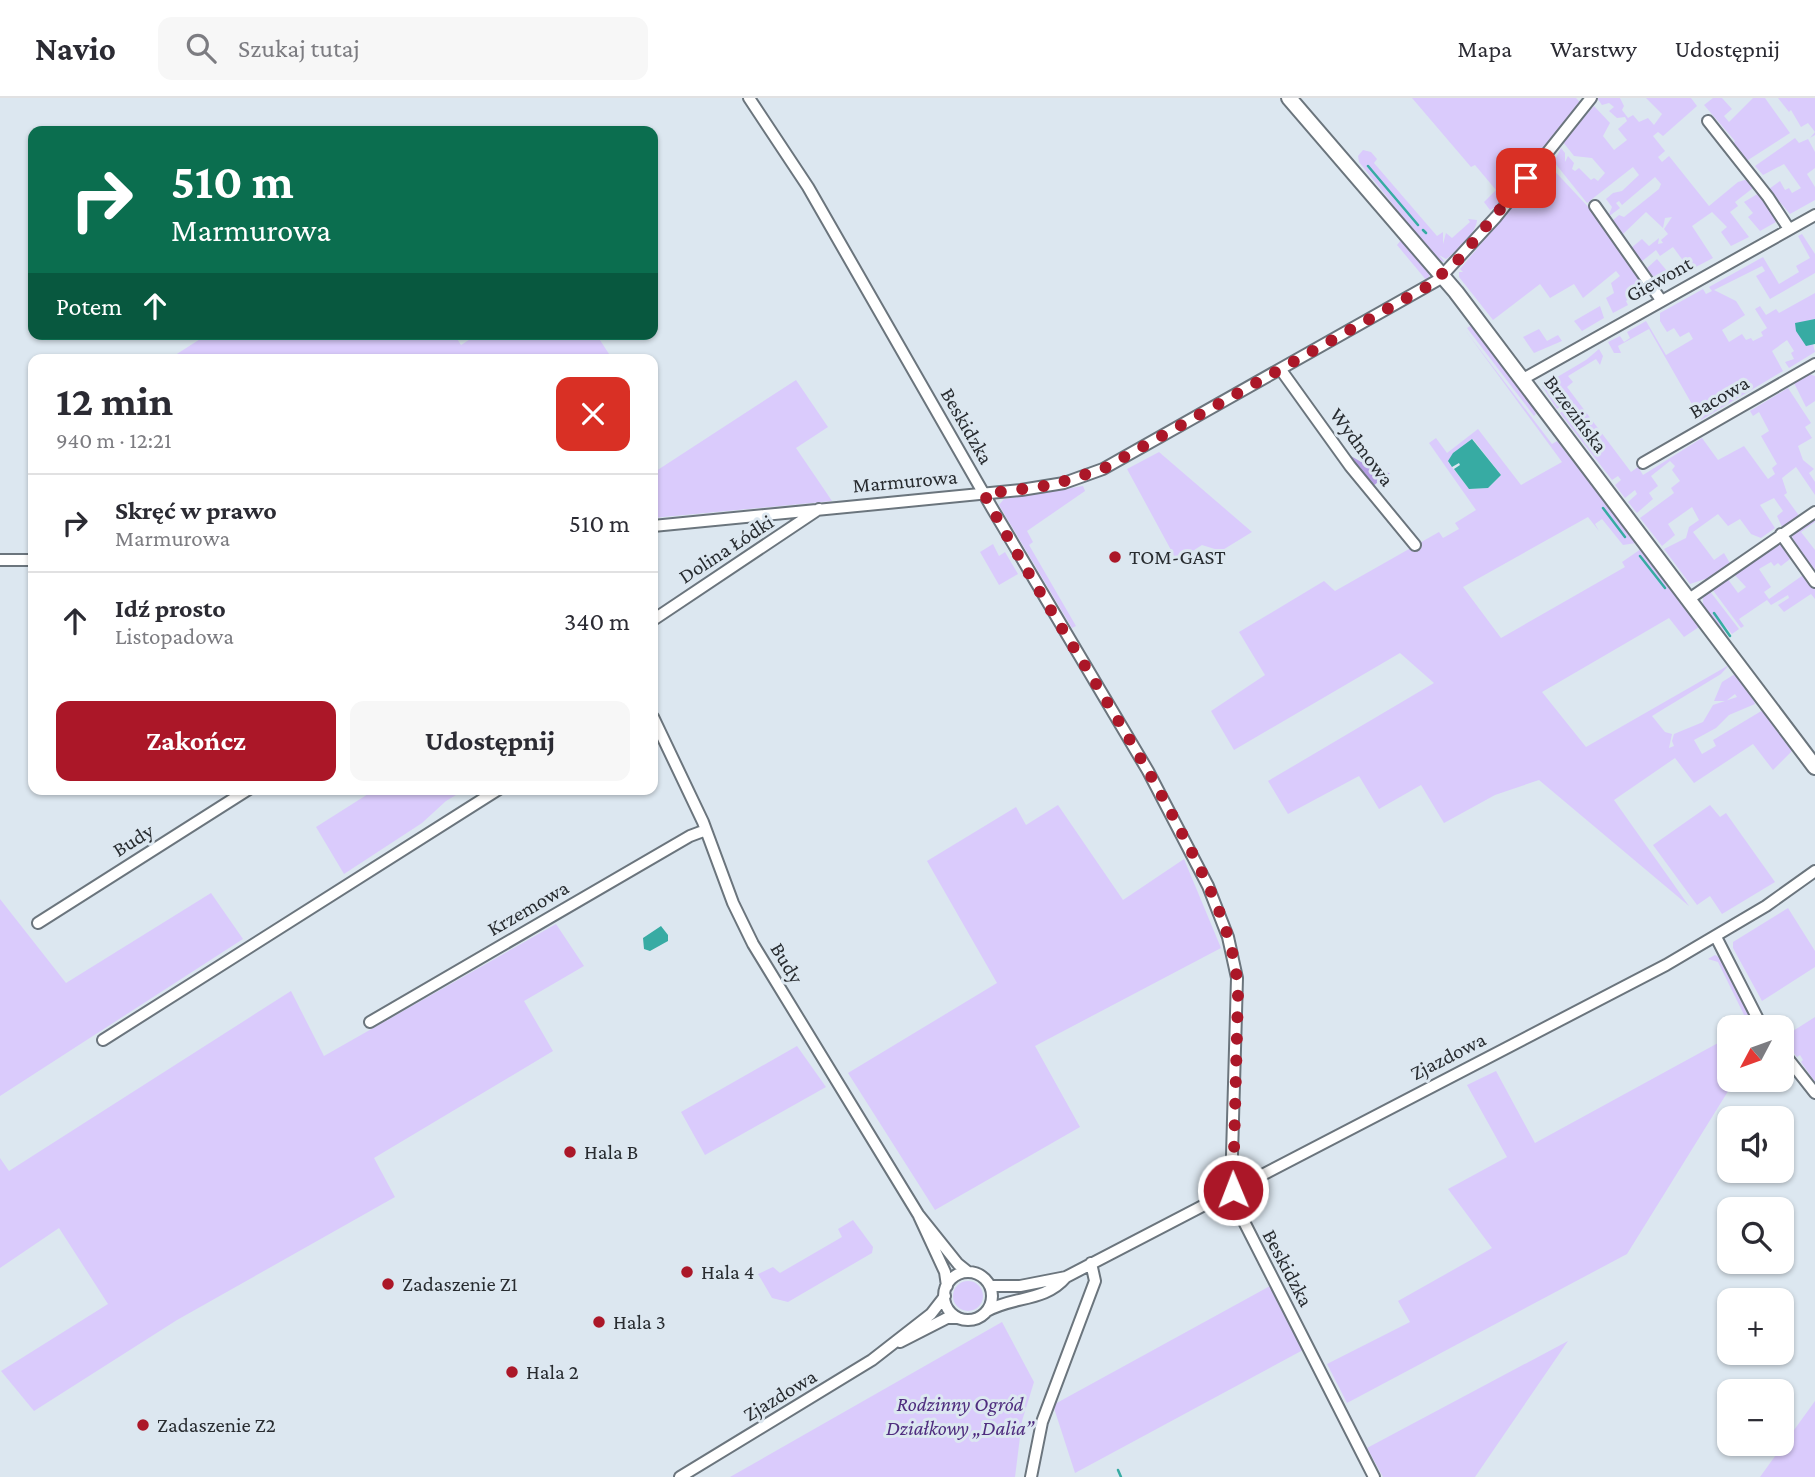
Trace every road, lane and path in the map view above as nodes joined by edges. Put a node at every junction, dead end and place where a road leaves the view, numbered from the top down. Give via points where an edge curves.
1 (749, 98) edge
2 (1289, 98) edge
3 (1591, 98) edge
4 (1708, 121) dead end
5 (1595, 206) dead end
6 (1815, 215) edge
7 (1789, 229) junction
8 (1443, 276) junction
9 (1661, 300) junction
10 (1815, 364) edge
11 (1281, 370) junction
12 (1523, 379) junction
13 (1643, 463) dead end
14 (984, 494) junction
15 (819, 509) junction
16 (1815, 512) edge
17 (658, 525) edge
18 (1782, 534) junction
19 (1415, 545) dead end
20 (0, 560) edge
21 (28, 560) edge
22 (1815, 582) edge
23 (1689, 599) junction
24 (658, 617) edge
25 (658, 729) edge
26 (1815, 767) edge
27 (240, 795) edge
28 (490, 795) edge
29 (706, 830) junction
30 (1815, 871) edge
31 (38, 923) dead end
32 (1716, 937) junction
33 (1756, 1015) edge
34 (370, 1022) dead end
35 (103, 1040) dead end
36 (1794, 1066) edge
37 (1815, 1093) edge
38 (1233, 1190) junction
39 (918, 1213) junction
40 (1091, 1263) junction
41 (968, 1272) junction
42 (1066, 1277) junction
43 (990, 1286) junction
44 (946, 1291) junction
45 (987, 1311) junction
46 (958, 1318) junction
47 (898, 1342) junction
48 (680, 1477) edge
49 (1031, 1477) edge
50 (1374, 1477) edge

1 - 14 street, Beskidzka via 808,187
2 - 8 main road, Brzezińska
3 - 8 street, Marmurowa
4 - 7 street
5 - 9 street
6 - 7 street, Giewont
7 - 9 street, Giewont
8 - 11 street, Marmurowa
8 - 12 main road, Brzezińska
9 - 12 street, Giewont
10 - 13 street, Bacowa
11 - 14 street, Marmurowa via 1103,469 1052,485
11 - 19 street, Wydmowa via 1350,466
12 - 23 main road, Brzezińska
14 - 15 street, Marmurowa
14 - 38 street, Beskidzka via 1158,790 1228,937 1238,994
15 - 17 street, Marmurowa
15 - 24 street, Dolina Łódki
16 - 18 street
18 - 22 street
18 - 23 street
20 - 21 street
23 - 26 main road, Brzezińska
25 - 29 street, Budy
27 - 31 street, Budy
28 - 35 street
29 - 34 street, Krzemowa
29 - 39 street, Budy via 743,927
30 - 32 street, Zjazdowa
32 - 33 street
32 - 38 street, Zjazdowa
36 - 37 street
38 - 40 street, Zjazdowa
38 - 50 street, Beskidzka via 1245,1228
39 - 41 street, Budy
39 - 44 street, Budy via 945,1272
40 - 42 street, Zjazdowa
40 - 49 street via 1095,1282 1042,1422
41 - 43 street
41 - 44 street via 958,1275
42 - 43 street, Zjazdowa
42 - 45 street, Zjazdowa via 1045,1293
43 - 45 street via 992,1301
44 - 46 street via 950,1311
44 - 47 street, Zjazdowa via 937,1308
45 - 46 street via 974,1319
46 - 47 street, Zjazdowa via 947,1318
47 - 48 street, Zjazdowa via 812,1400

